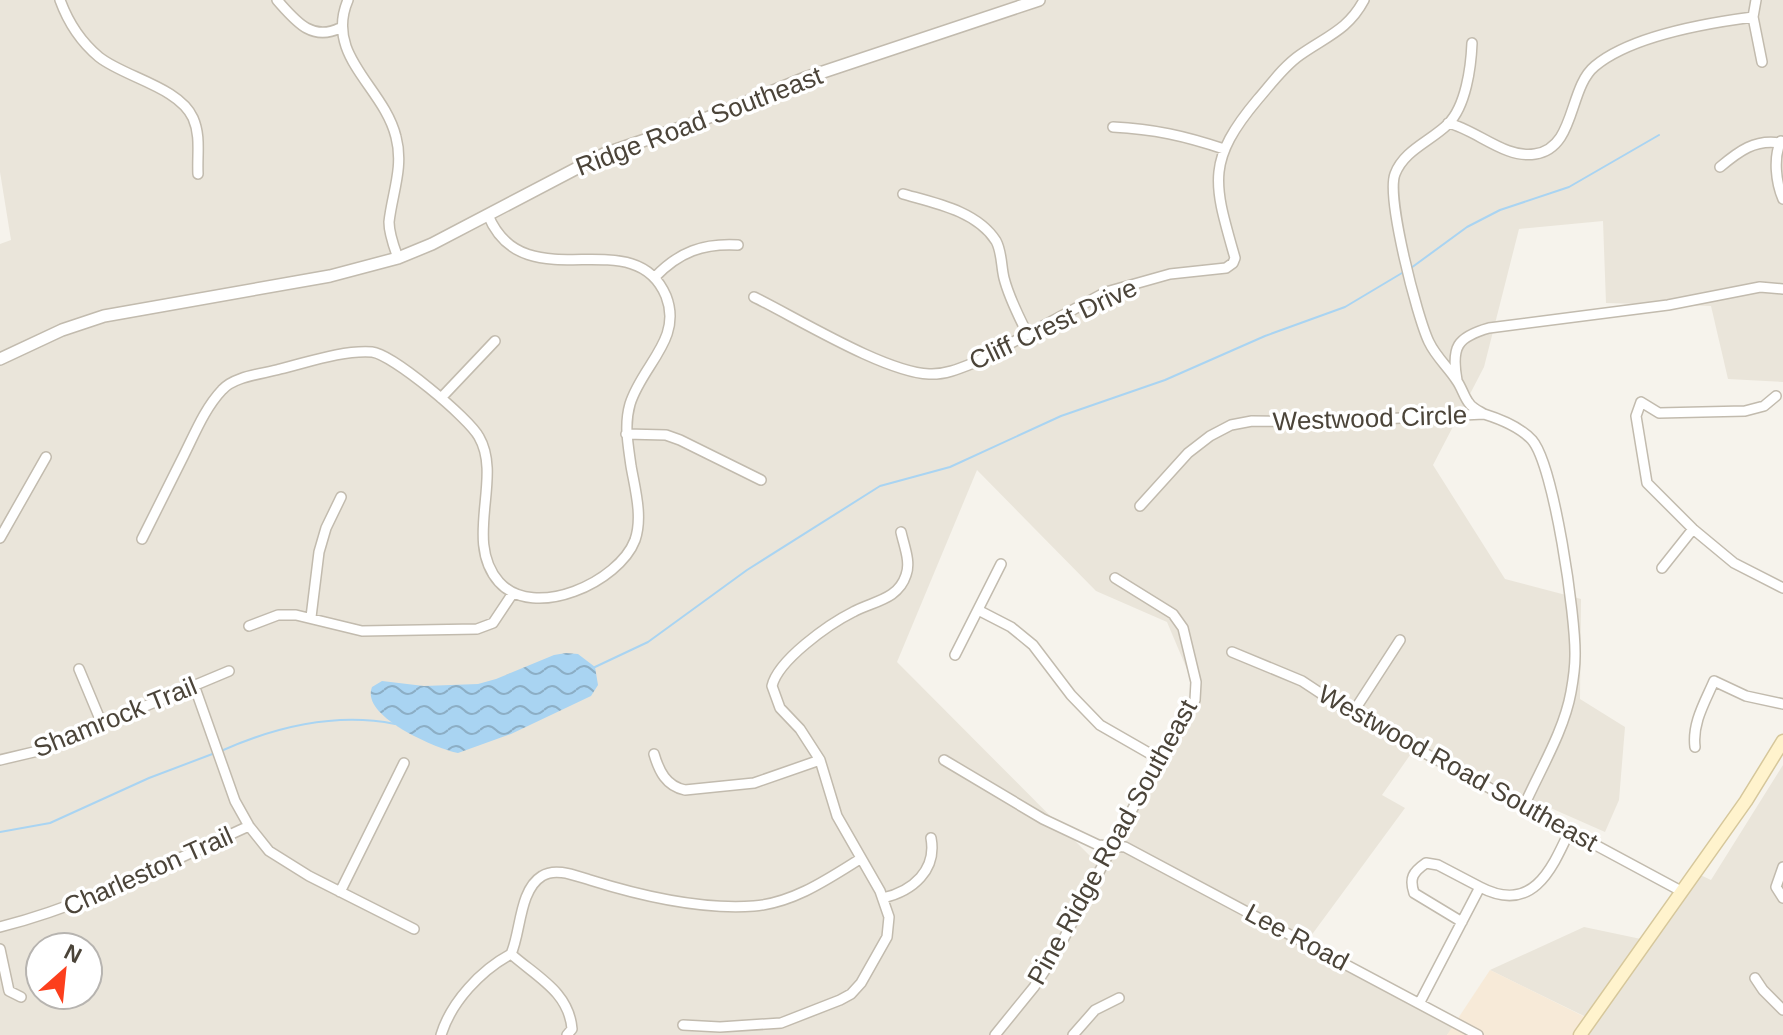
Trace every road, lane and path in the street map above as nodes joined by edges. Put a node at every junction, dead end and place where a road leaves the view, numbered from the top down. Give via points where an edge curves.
1 (60, 0) edge
2 (277, 0) edge
3 (348, 0) edge
4 (1039, 0) edge
5 (1364, 0) edge
6 (1756, 0) edge
7 (1753, 17) junction
8 (340, 28) junction
9 (1472, 43) dead end
10 (1762, 62) dead end
11 (1448, 123) junction
12 (1113, 127) dead end
13 (1782, 141) edge
14 (1224, 149) junction
15 (1720, 167) dead end
16 (198, 174) dead end
17 (903, 194) dead end
18 (1783, 199) edge
19 (488, 215) junction
20 (738, 245) dead end
21 (398, 258) junction
22 (655, 277) junction
23 (1783, 289) edge
24 (754, 297) dead end
25 (1028, 335) junction
26 (495, 341) dead end
27 (0, 359) edge
28 (1457, 380) junction
29 (1776, 396) dead end
30 (441, 398) junction
31 (1484, 414) junction
32 (626, 434) junction
33 (46, 457) dead end
34 (761, 480) dead end
35 (341, 497) dead end
36 (1140, 506) dead end
37 (1693, 529) junction
38 (901, 532) dead end
39 (0, 538) edge
40 (142, 539) dead end
41 (1001, 564) dead end
42 (1662, 568) dead end
43 (1115, 578) dead end
44 (1783, 588) edge
45 (513, 593) junction
46 (978, 610) junction
47 (311, 617) junction
48 (249, 626) dead end
49 (1400, 640) dead end
50 (1232, 652) dead end
51 (955, 655) dead end
52 (79, 669) dead end
53 (229, 671) dead end
54 (194, 685) junction
55 (1783, 704) edge
56 (1352, 714) junction
57 (102, 724) junction
58 (1783, 741) edge
59 (1695, 747) dead end
60 (654, 754) dead end
61 (0, 760) edge
62 (820, 760) junction
63 (944, 760) dead end
64 (1161, 760) junction
65 (404, 763) dead end
66 (1524, 806) junction
67 (249, 826) junction
68 (1570, 830) junction
69 (931, 838) dead end
70 (1113, 847) junction
71 (860, 859) junction
72 (1783, 867) edge
73 (1480, 887) junction
74 (1681, 891) junction
75 (340, 892) junction
76 (883, 898) junction
77 (1783, 898) edge
78 (1462, 922) junction
79 (0, 927) edge
80 (414, 929) dead end
81 (0, 949) edge
82 (511, 954) junction
83 (1755, 978) dead end
84 (21, 997) dead end
85 (1119, 998) dead end
86 (1420, 1002) junction
87 (1783, 1010) edge
88 (781, 1023) junction
89 (683, 1025) dead end
90 (441, 1035) edge
91 (567, 1035) edge
92 (783, 1035) edge
93 (995, 1035) edge
94 (1073, 1035) edge
95 (1478, 1035) edge
96 (1580, 1035) edge

1 - 16 street via 80,37 100,57 166,92 192,115
2 - 8 street via 312,31 327,34
3 - 8 street
4 - 19 street, Ridge Road Southeast via 816,74 604,154
5 - 14 street, Cliff Crest Drive via 1346,26 1297,57 1276,78
6 - 7 street
7 - 10 street
7 - 11 street via 1696,25 1600,62 1583,84 1559,139 1537,154 1518,155
8 - 21 street via 352,63 386,109 397,138 396,195 389,224
9 - 11 street via 1466,88
11 - 28 street via 1399,167 1393,197 1417,309 1443,365
12 - 14 street via 1150,128
13 - 15 street via 1740,150
13 - 18 street via 1777,168
14 - 25 street, Cliff Crest Drive via 1218,190 1233,263 1106,292
17 - 25 street via 952,209 989,232
19 - 21 street, Ridge Road Southeast
19 - 22 street via 503,242 524,255 630,263
20 - 22 street via 703,246 683,253
21 - 27 street, Ridge Road Southeast via 330,276 104,316
22 - 32 street via 667,299 669,335 635,390
23 - 28 street via 1760,287 1474,332 1457,347
24 - 25 street, Cliff Crest Drive via 869,355 929,374 976,362
26 - 30 street
28 - 31 street via 1470,405
29 - 37 street via 1745,411 1659,413 1641,402 1636,416 1647,483
30 - 40 street via 375,352 333,356 225,386
30 - 45 street via 473,427 484,448 486,559 490,571
31 - 36 street, Westwood Circle via 1231,425 1188,453
31 - 66 street, Westwood Circle via 1516,428 1540,453 1572,608 1575,657 1570,695
32 - 34 street via 666,435
32 - 45 street via 638,526 623,559 605,575 560,597 536,600
33 - 39 street
35 - 47 street via 319,552
37 - 42 street
37 - 44 street via 1734,563
38 - 62 street via 908,572 900,587 890,597 849,613 790,659 773,680 780,708
41 - 46 street
43 - 64 street, Pine Ridge Road Southeast via 1173,614 1183,628 1195,700
45 - 47 street via 493,623 477,629 362,631
46 - 51 street
46 - 64 street via 1033,645 1100,725
47 - 48 street via 278,615
49 - 56 street
50 - 56 street, Westwood Road Southeast via 1302,681
52 - 57 street
53 - 54 street, Shamrock Trail
54 - 57 street, Shamrock Trail
54 - 67 street
55 - 59 street via 1746,696 1714,681 1693,734
56 - 66 street, Westwood Road Southeast
57 - 61 street, Shamrock Trail via 38,751
58 - 74 main road
60 - 62 street via 664,777 685,790 754,783
62 - 71 street via 837,816
63 - 70 street, Lee Road via 1043,819
64 - 70 street, Pine Ridge Road Southeast
65 - 75 street
66 - 68 street, Westwood Road Southeast
67 - 75 street via 269,851
67 - 79 street, Charleston Trail via 85,900
68 - 73 street via 1543,881 1528,893 1500,896
68 - 74 street, Westwood Road Southeast
69 - 76 street via 933,852 926,872 907,890
70 - 86 street, Lee Road via 1125,847
70 - 93 street, Pine Ridge Road Southeast via 1055,955
71 - 76 street
71 - 82 street via 806,890 756,906 649,896 553,872 532,886
72 - 77 street via 1776,887
73 - 78 street
73 - 78 street via 1438,865 1426,863 1414,871 1414,893
74 - 96 main road
75 - 80 street
76 - 88 street via 889,917 887,937 861,983 840,1000
78 - 86 street
81 - 84 street via 9,991
82 - 90 street via 465,992
82 - 91 street via 565,1002 572,1029
83 - 87 street
85 - 94 street via 1095,1010
86 - 95 street, Lee Road
88 - 89 street
88 - 92 street

